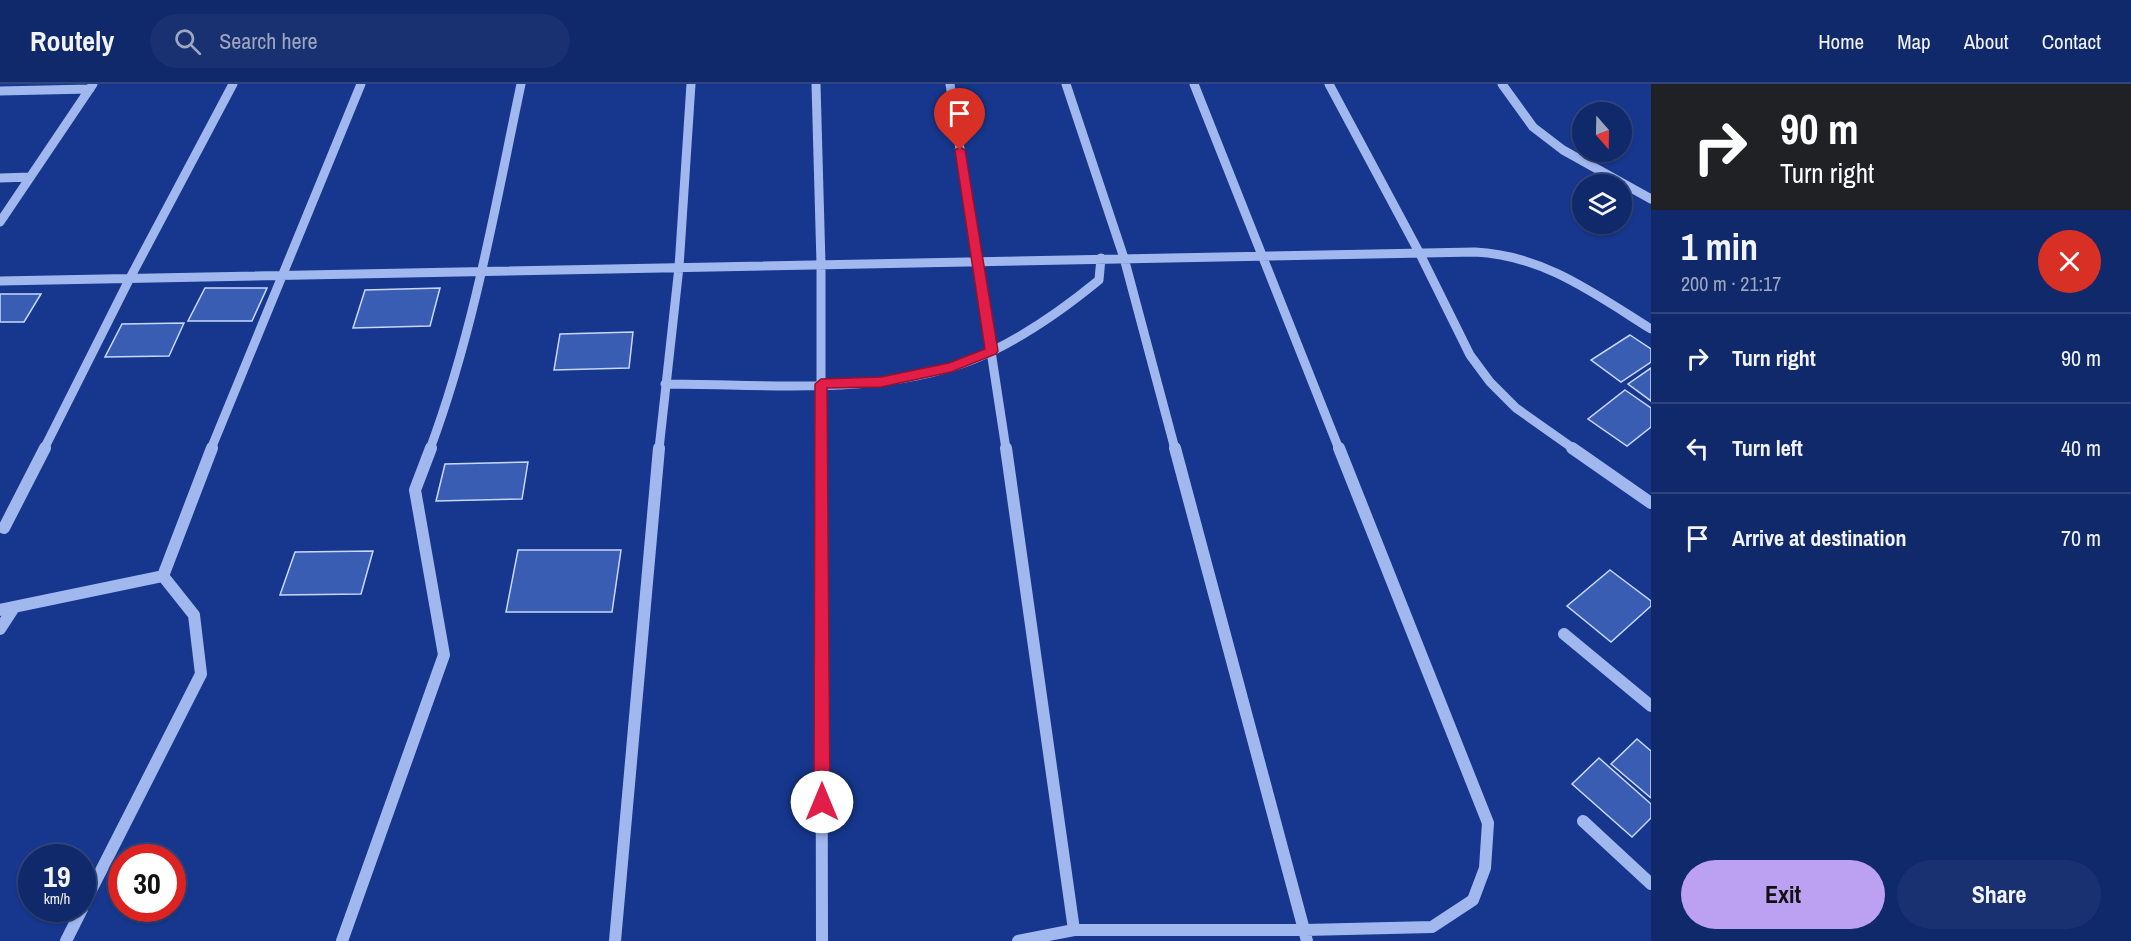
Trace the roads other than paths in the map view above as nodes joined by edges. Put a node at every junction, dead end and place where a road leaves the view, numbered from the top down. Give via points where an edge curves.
1 (233, 84) edge
2 (361, 84) edge
3 (521, 84) edge
4 (691, 84) edge
5 (816, 84) edge
6 (950, 84) edge
7 (1066, 84) edge
8 (1194, 84) edge
9 (1329, 84) edge
10 (1502, 84) edge
11 (91, 87) edge
12 (0, 91) edge
13 (30, 177) junction
14 (0, 178) edge
15 (1651, 199) edge
16 (0, 222) edge
17 (1419, 252) junction
18 (1263, 255) junction
19 (1101, 258) junction
20 (1124, 258) junction
21 (977, 261) junction
22 (821, 264) junction
23 (680, 267) junction
24 (482, 271) junction
25 (282, 275) junction
26 (130, 278) junction
27 (0, 281) edge
28 (1651, 328) edge
29 (992, 351) junction
30 (665, 384) junction
31 (821, 384) junction
32 (1651, 503) edge
33 (4, 528) dead end
34 (163, 576) junction
35 (13, 609) junction
36 (0, 610) edge
37 (0, 628) edge
38 (1564, 634) dead end
39 (1651, 706) edge
40 (1583, 821) dead end
41 (96, 880) edge
42 (1651, 884) edge
43 (75, 922) edge
44 (1074, 930) junction
45 (1306, 935) edge
46 (66, 941) edge
47 (342, 941) edge
48 (615, 941) edge
49 (822, 941) edge
50 (1018, 941) edge

1 - 26 street
2 - 25 street
3 - 24 street
4 - 23 street
5 - 22 street
6 - 21 street
7 - 20 street
8 - 18 street
9 - 17 street
10 - 15 street via 1533,127 1555,145
11 - 12 street
11 - 13 street
13 - 14 street
13 - 16 street
17 - 18 street
17 - 28 street via 1495,253 1531,262 1566,277
17 - 32 street via 1470,355 1490,382 1516,408
18 - 20 street
18 - 45 street via 1488,823 1485,868 1473,900 1432,927
19 - 20 street
19 - 21 street
19 - 29 street via 1099,280 1054,315
20 - 45 street
21 - 22 street
21 - 29 street
22 - 23 street
22 - 31 street
23 - 24 street
23 - 30 street
24 - 25 street
24 - 47 street via 449,398 415,490 444,655
25 - 26 street
25 - 34 street
26 - 27 street
26 - 33 street
29 - 31 street via 951,368 881,382
29 - 44 street
30 - 31 street
30 - 48 street
31 - 49 street
34 - 35 street
34 - 41 street via 194,615 201,674
35 - 36 street
35 - 37 street
38 - 39 street
40 - 42 street
43 - 46 street
44 - 45 street
44 - 50 street

